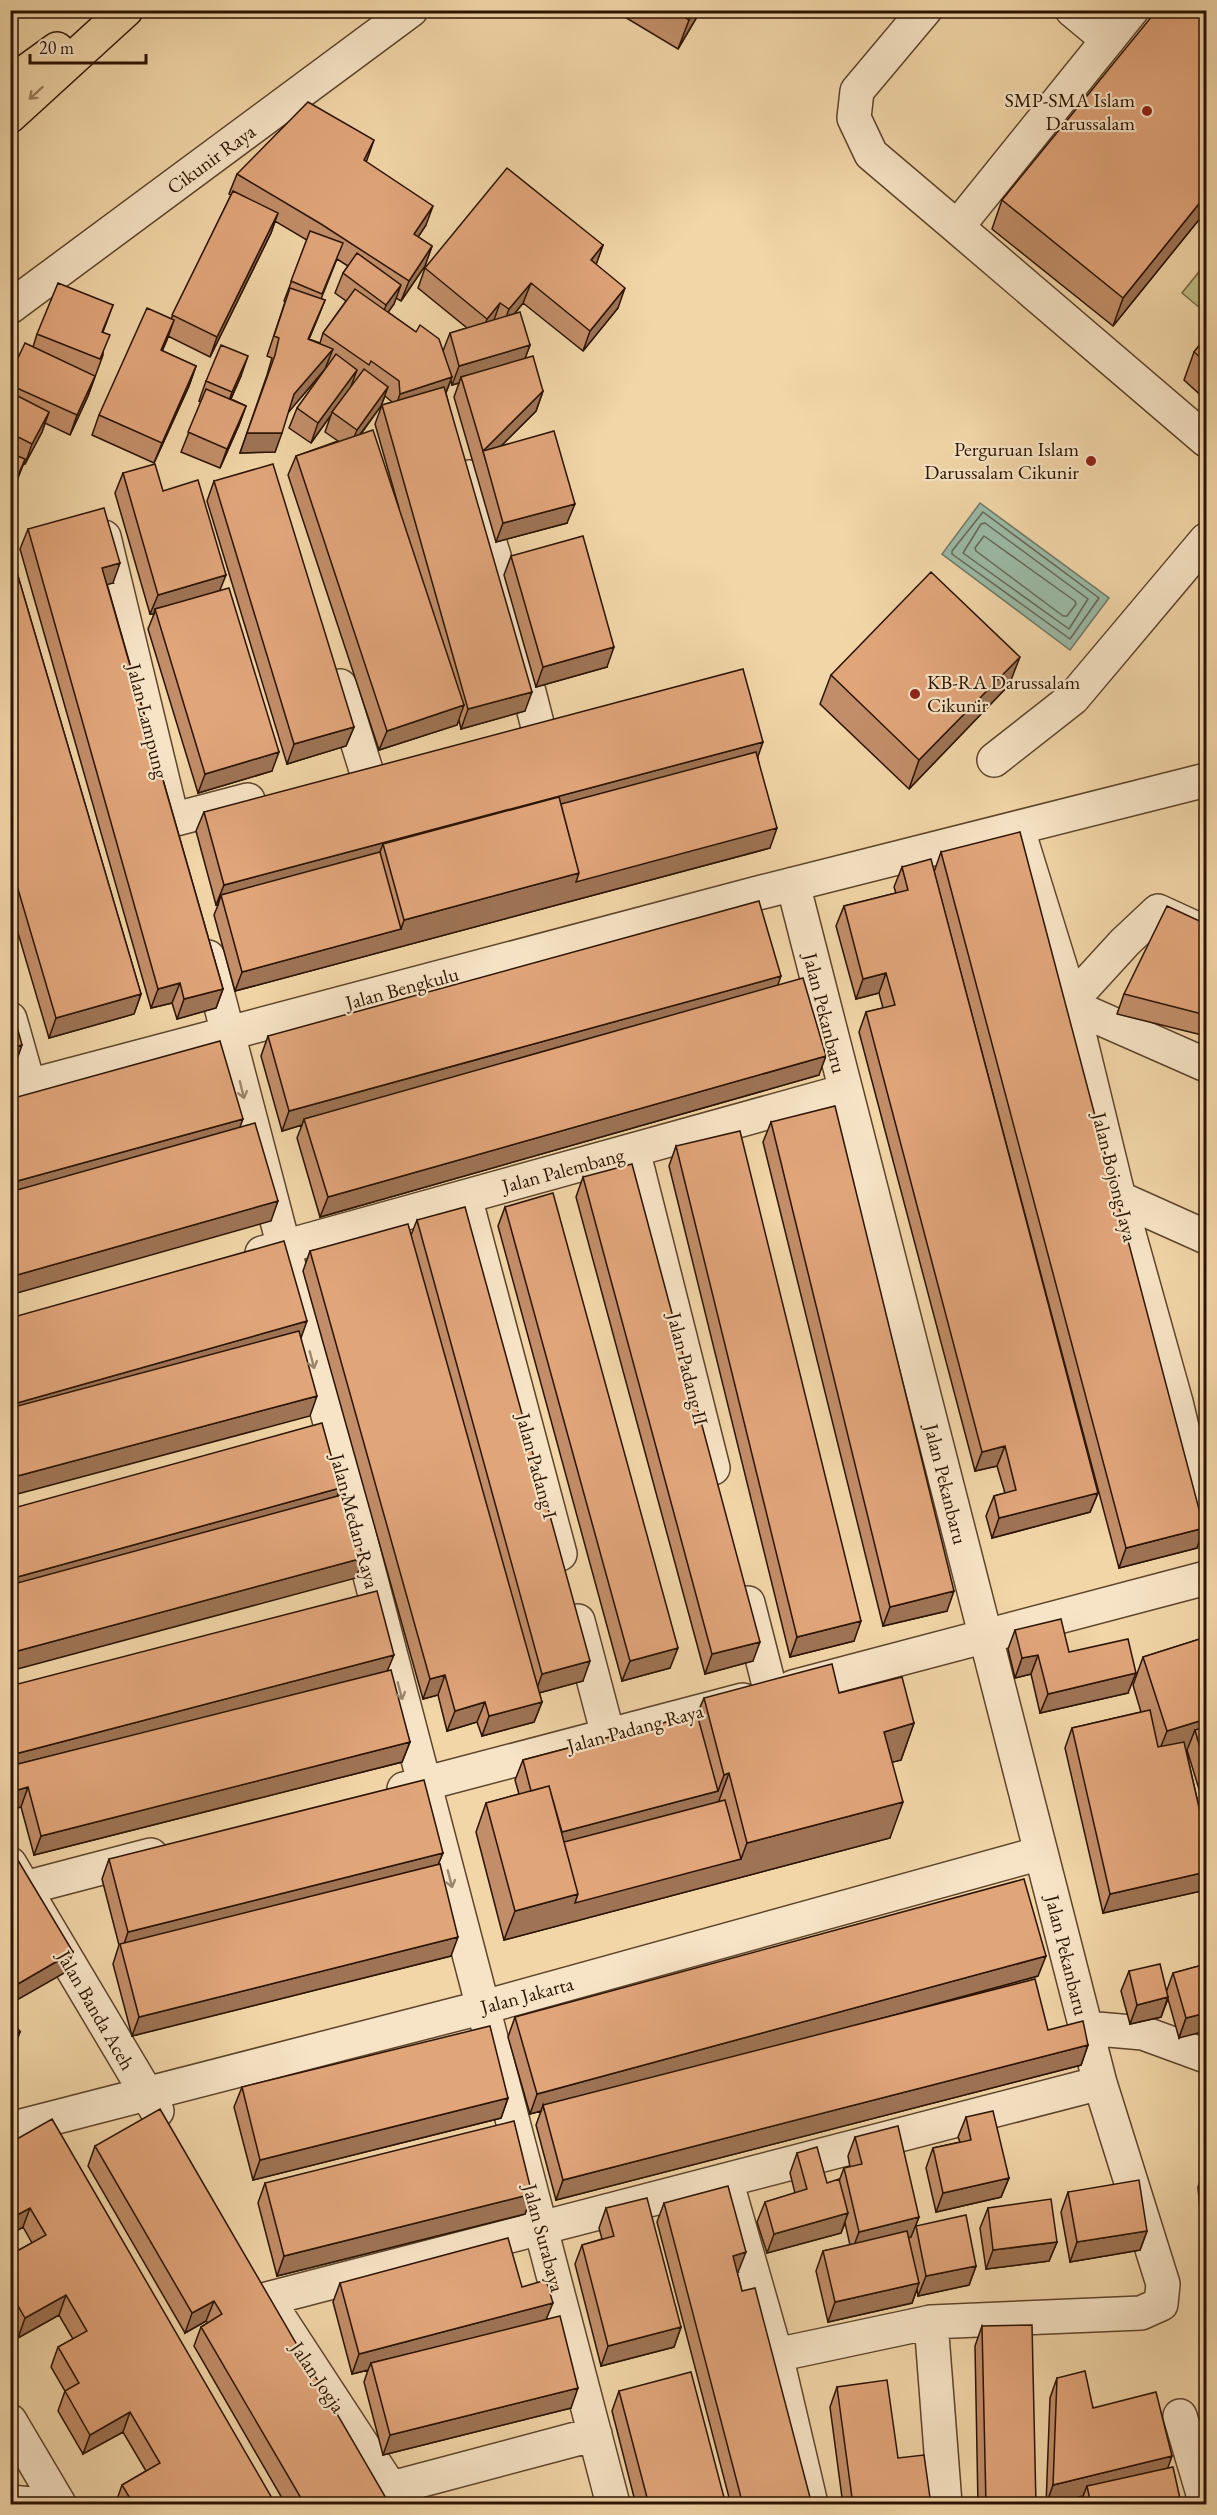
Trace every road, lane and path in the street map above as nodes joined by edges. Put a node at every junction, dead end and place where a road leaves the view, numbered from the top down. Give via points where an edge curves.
1 (109, 10) edge
2 (126, 10) edge
3 (411, 10) edge
4 (925, 10) edge
5 (1072, 10) edge
6 (1132, 10) edge
7 (1108, 40) junction
8 (10, 83) edge
9 (10, 116) edge
10 (957, 227) junction
11 (10, 307) edge
12 (1206, 440) edge
13 (460, 447) edge
14 (97, 512) edge
15 (1206, 540) edge
16 (331, 659) edge
17 (570, 719) edge
18 (538, 727) junction
19 (503, 736) edge
20 (994, 760) dead end
21 (400, 762) edge
22 (366, 770) junction
23 (332, 779) edge
24 (1206, 780) edge
25 (275, 794) edge
26 (172, 820) junction
27 (1018, 830) junction
28 (181, 854) edge
29 (793, 884) junction
30 (202, 932) edge
31 (1206, 933) edge
32 (1071, 1004) junction
33 (10, 1019) edge
34 (228, 1034) junction
35 (1206, 1065) edge
36 (20, 1089) edge
37 (844, 1091) junction
38 (633, 1150) junction
39 (465, 1197) junction
40 (1119, 1198) junction
41 (1206, 1237) edge
42 (282, 1247) junction
43 (237, 1260) edge
44 (1176, 1402) junction
45 (1206, 1415) edge
46 (722, 1500) edge
47 (1206, 1527) edge
48 (739, 1568) edge
49 (1206, 1578) edge
50 (985, 1637) junction
51 (771, 1693) junction
52 (608, 1735) junction
53 (424, 1784) junction
54 (379, 1796) edge
55 (185, 1846) edge
56 (1041, 1853) junction
57 (18, 1876) edge
58 (484, 2007) junction
59 (1086, 2028) junction
60 (1206, 2056) edge
61 (1100, 2083) junction
62 (146, 2093) junction
63 (10, 2128) edge
64 (171, 2135) edge
65 (726, 2180) junction
66 (541, 2228) junction
67 (249, 2268) edge
68 (267, 2299) junction
69 (931, 2322) junction
70 (776, 2355) junction
71 (1180, 2416) dead end
72 (10, 2421) edge
73 (595, 2434) junction
74 (397, 2496) edge
75 (10, 2502) edge
76 (1206, 2504) edge
77 (32, 2505) edge
78 (59, 2505) edge
79 (613, 2505) edge
80 (811, 2505) edge
81 (945, 2505) edge

1 - 8 highway
2 -> 9 highway
3 - 11 street, Cikunir Raya
4 - 10 street via 857,91 854,118 871,154
5 - 7 street
6 - 7 street
7 - 10 street
10 - 12 street
13 - 18 street via 494,556
14 - 26 street, Jalan Lampung
15 - 20 street via 1072,698
16 - 22 street
17 - 18 street
18 - 19 street
21 - 22 street
22 - 23 street
24 - 27 street, Jalan Bengkulu
25 - 26 street
26 - 28 street, Jalan Lampung
27 - 29 street, Jalan Bengkulu
27 - 32 street, Jalan Bojong Jaya
29 - 34 street, Jalan Bengkulu
29 - 37 street, Jalan Pekanbaru
30 - 34 street
31 - 32 street via 1158,910
32 - 35 street
32 - 40 street, Jalan Bojong Jaya
33 - 36 street
34 - 36 street, Jalan Bengkulu
34 -> 42 street, Jalan Medan Raya
37 - 38 street, Jalan Palembang
37 - 50 street, Jalan Pekanbaru
38 - 39 street, Jalan Palembang
38 - 46 street, Jalan Padang II
39 - 42 street, Jalan Palembang
39 - 52 street, Jalan Padang I
40 - 41 street
40 - 44 street, Jalan Bojong Jaya
42 - 43 street, Jalan Palembang
42 -> 53 street, Jalan Medan Raya via 318,1429 362,1596
44 - 45 street
44 - 47 street, Jalan Bojong Jaya
48 - 51 street
49 - 50 street, Jalan Padang Raya
50 - 51 street, Jalan Padang Raya
50 - 56 street, Jalan Pekanbaru
51 - 52 street, Jalan Padang Raya
52 - 53 street, Jalan Padang Raya
53 - 54 street, Jalan Padang Raya
53 -> 58 street, Jalan Medan Raya
55 - 57 street
56 - 58 street, Jalan Jakarta
56 - 59 street, Jalan Pekanbaru
57 - 62 street, Jalan Banda Aceh
58 - 62 street, Jalan Jakarta
58 - 66 street, Jalan Surabaya
59 - 60 street via 1143,2033
59 - 61 street, Jalan Pekanbaru
61 - 65 street
61 - 69 street, Jalan Pekanbaru via 1163,2284 1161,2304 1141,2313
62 - 63 street, Jalan Jakarta
62 - 64 street
65 - 66 street
65 - 70 street
66 - 68 street
66 - 73 street, Jalan Surabaya
67 - 68 street, Jalan Jogja
68 - 74 street, Jalan Jogja
69 - 70 street
69 - 81 street
70 - 80 street
71 - 76 street
72 - 78 street
73 - 74 street
73 - 79 street, Jalan Surabaya
75 - 77 street

